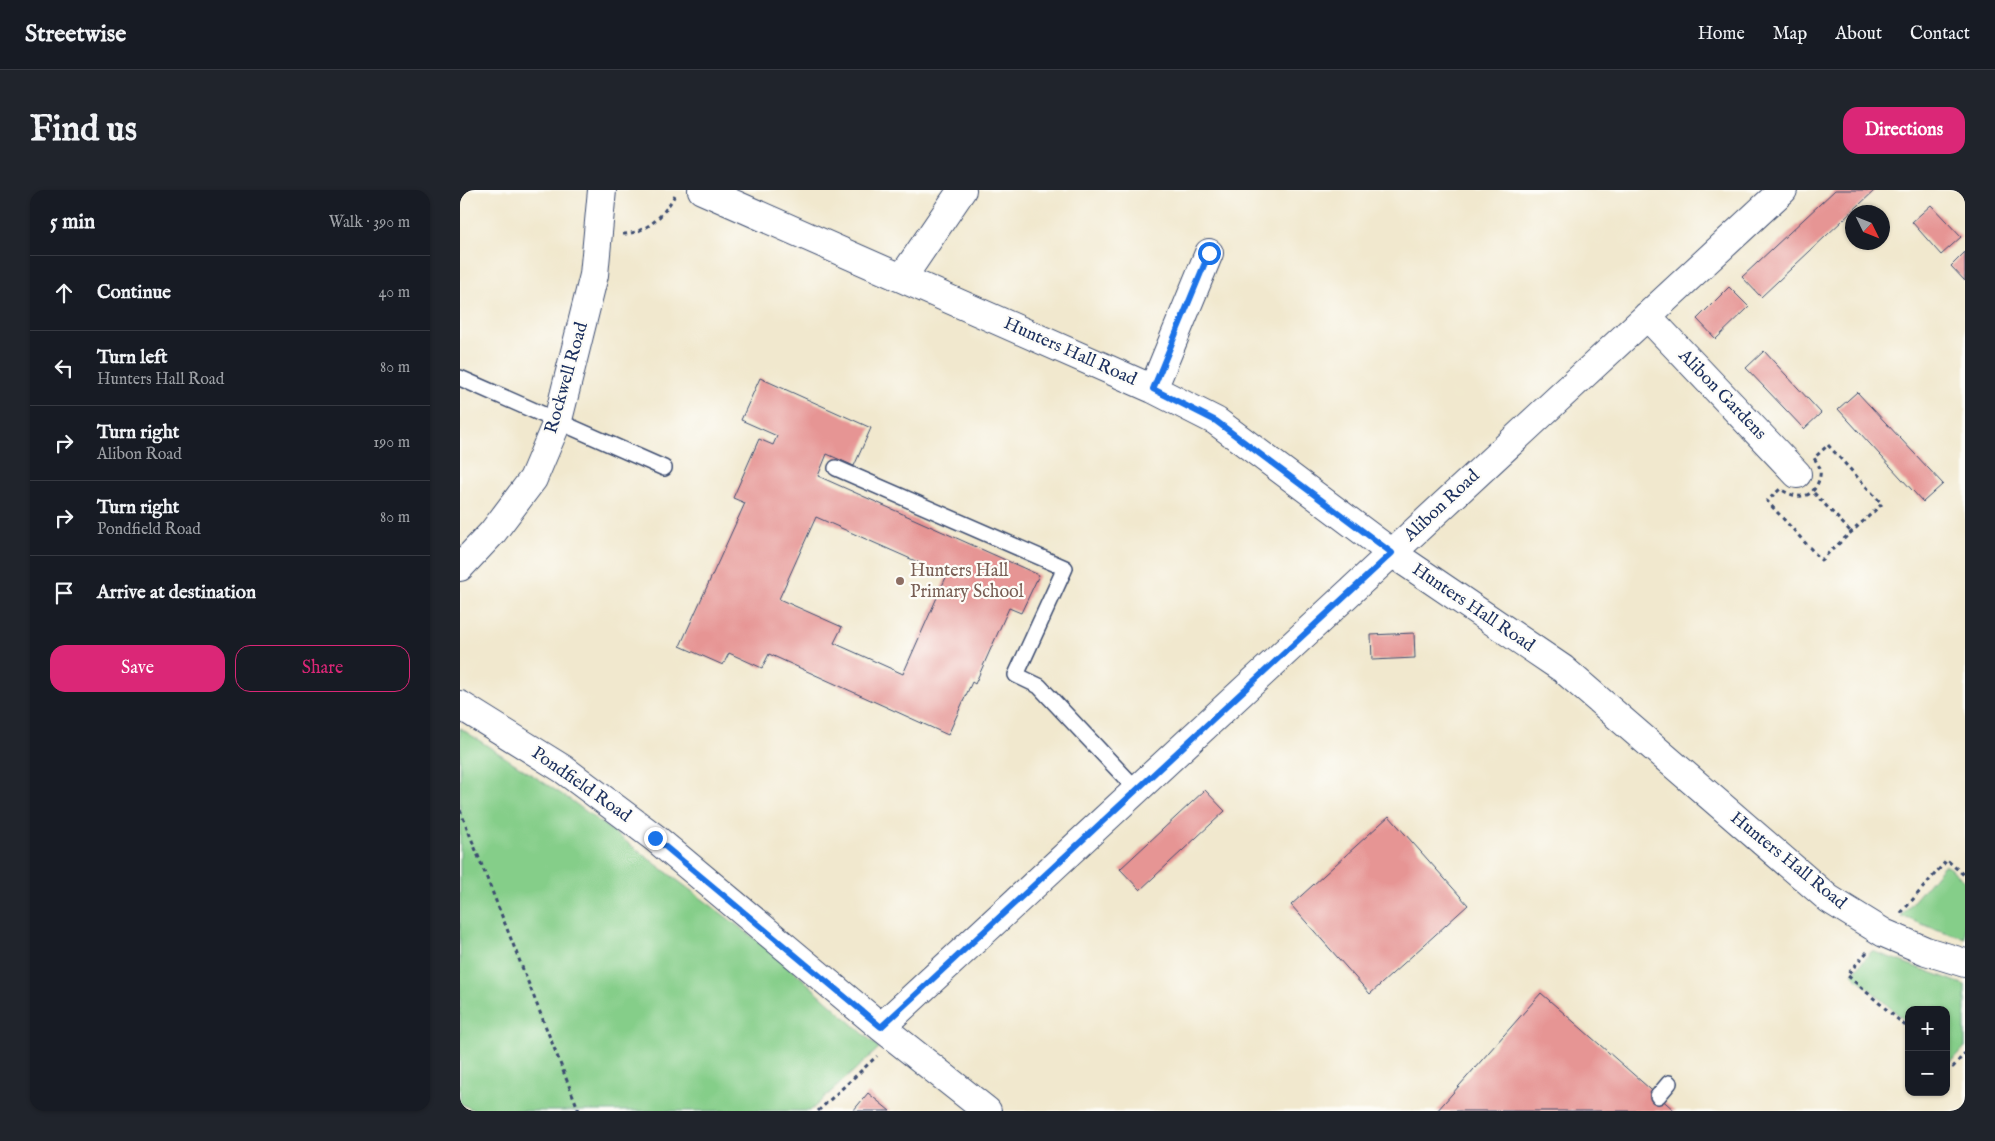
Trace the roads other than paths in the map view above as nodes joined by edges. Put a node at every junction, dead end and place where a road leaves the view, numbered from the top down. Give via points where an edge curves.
1 (602, 190) edge
2 (702, 190) edge
3 (962, 190) edge
4 (1783, 190) edge
5 (1209, 253) dead end
6 (902, 278) junction
7 (1647, 316) junction
8 (460, 378) edge
9 (1153, 389) junction
10 (558, 420) junction
11 (664, 468) dead end
12 (836, 468) dead end
13 (1805, 483) road end
14 (1392, 553) junction
15 (460, 567) edge
16 (460, 704) edge
17 (1137, 790) junction
18 (1965, 963) edge
19 (888, 1033) junction
20 (1669, 1083) dead end
21 (1658, 1096) dead end
22 (987, 1111) edge

1 - 10 street, Rockwell Road via 594,275
2 - 6 street, Hunters Hall Road
3 - 6 street
4 - 7 street, Alibon Road
5 - 9 street
6 - 9 street, Hunters Hall Road
7 - 13 street, Alibon Gardens
7 - 14 street, Alibon Road
8 - 10 lane
9 - 14 street, Hunters Hall Road via 1216,421
10 - 11 lane
10 - 15 street, Rockwell Road via 533,479 493,532
12 - 17 lane via 1065,568 1016,675 1039,686
14 - 17 street, Alibon Road
14 - 18 street, Hunters Hall Road via 1564,669 1828,899 1884,933
16 - 19 street, Pondfield Road via 563,769 655,838
17 - 19 street, Alibon Road
19 - 22 street, Pondfield Road
20 - 21 lane

